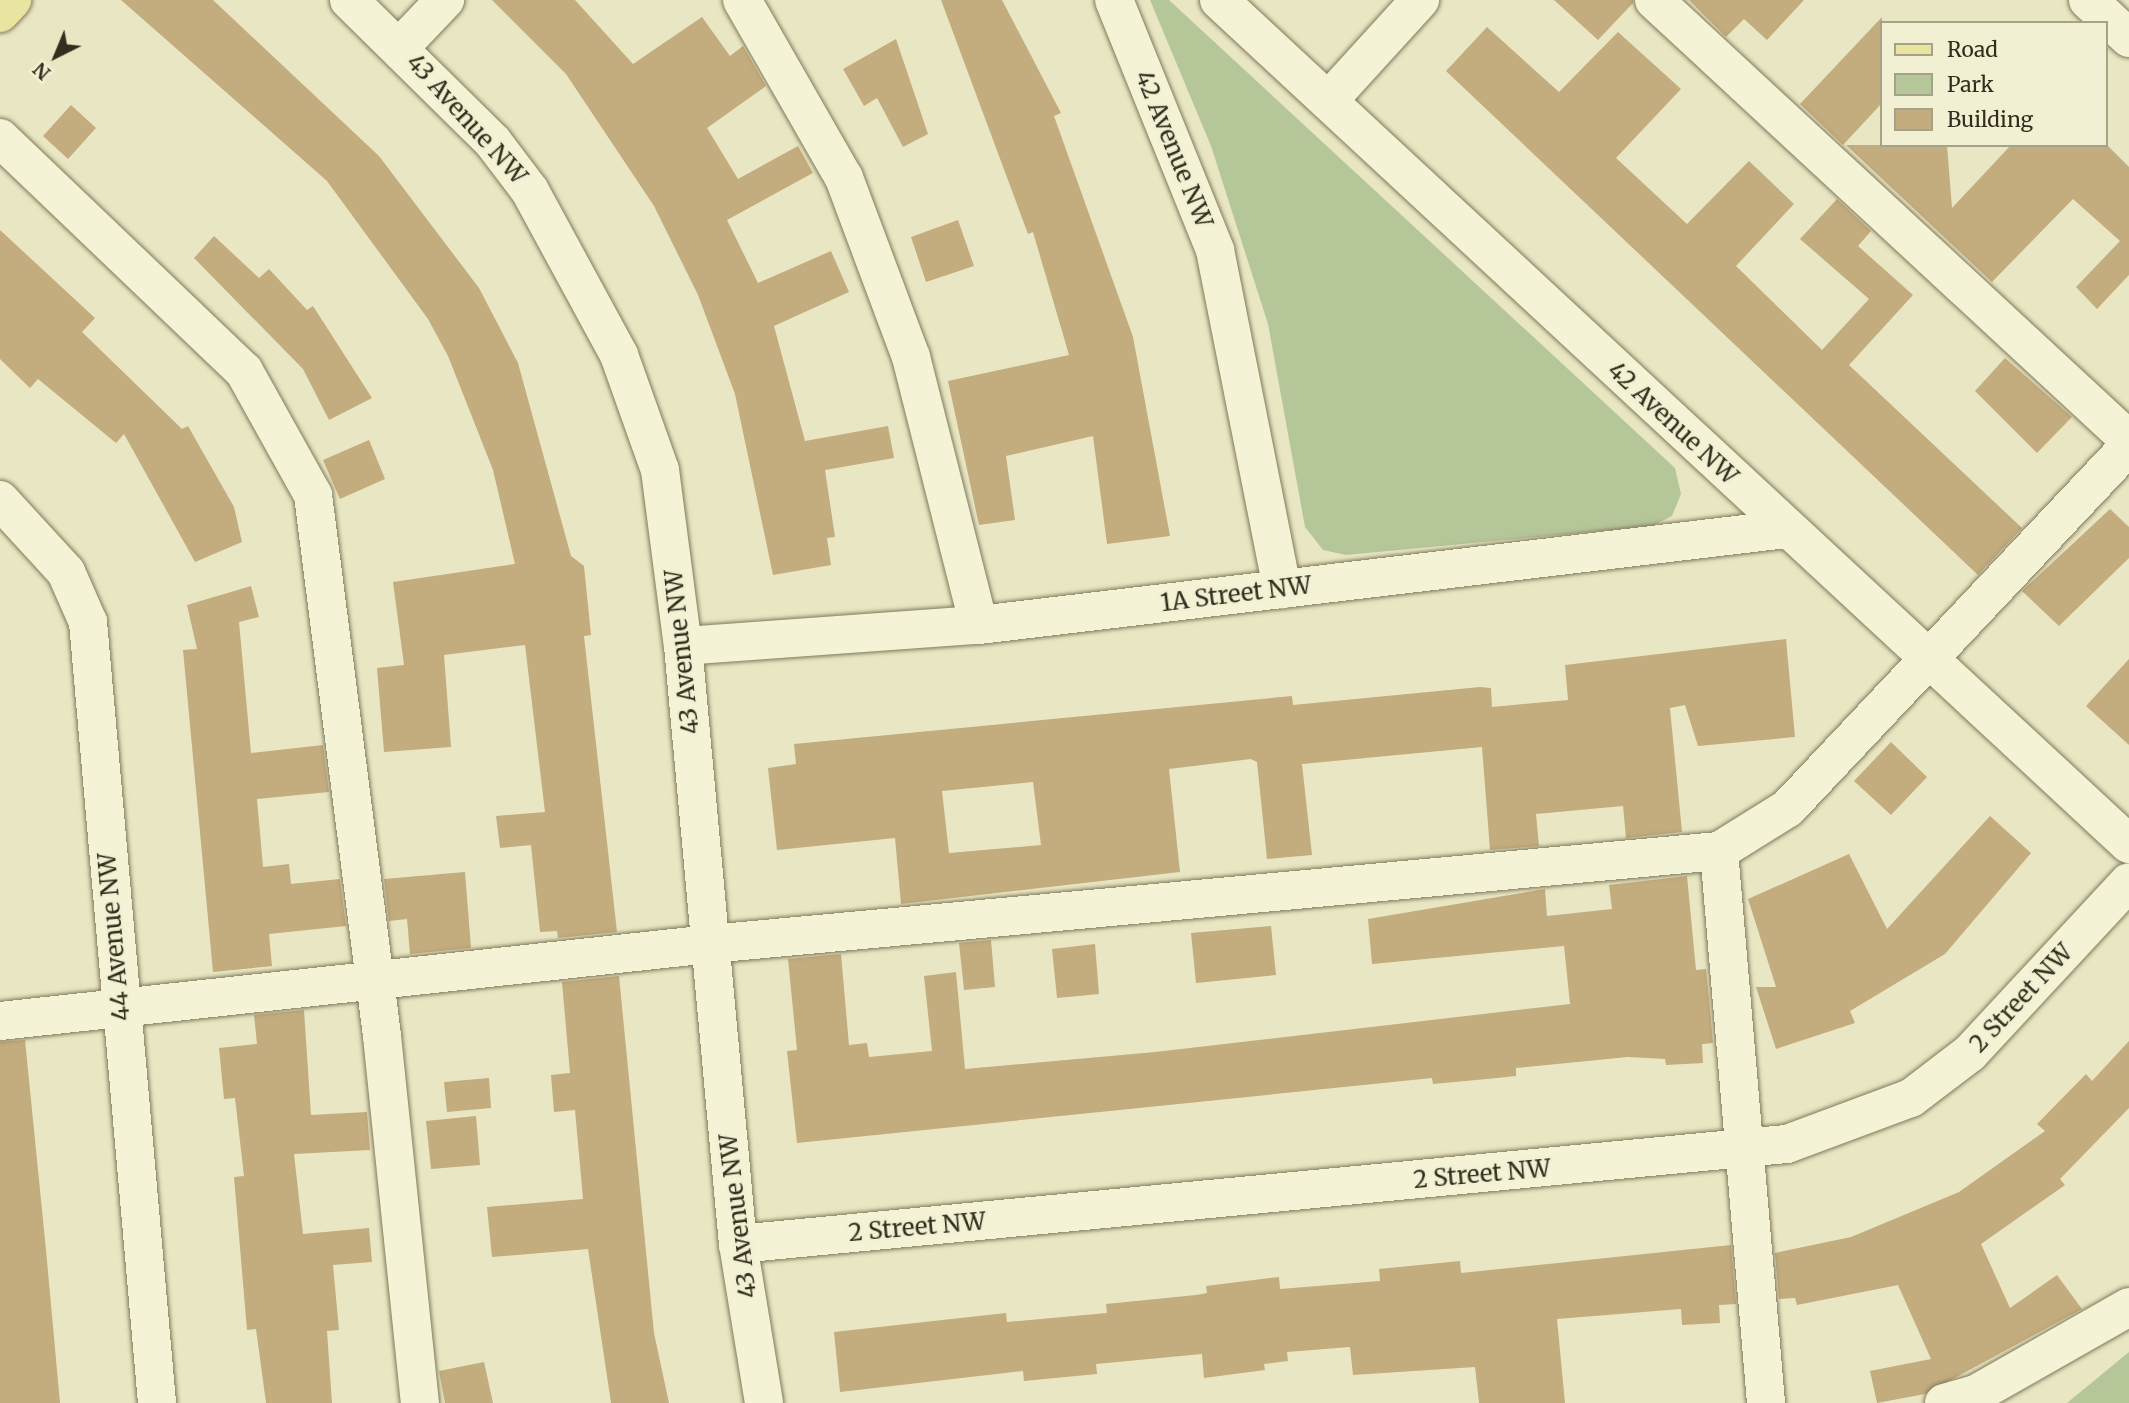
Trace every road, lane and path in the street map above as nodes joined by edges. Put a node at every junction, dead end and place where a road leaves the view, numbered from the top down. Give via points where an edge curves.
1 (12, 0) edge
2 (349, 0) edge
3 (445, 0) edge
4 (742, 0) edge
5 (1114, 0) edge
6 (1219, 0) edge
7 (1420, 0) edge
8 (1654, 0) edge
9 (2088, 0) edge
10 (0, 13) edge
11 (2129, 38) edge
12 (401, 46) junction
13 (1328, 102) junction
14 (0, 138) edge
15 (2129, 443) edge
16 (0, 500) edge
17 (1787, 529) junction
18 (1282, 589) junction
19 (979, 625) junction
20 (683, 646) junction
21 (1931, 662) junction
22 (2129, 844) edge
23 (1720, 851) junction
24 (2129, 882) edge
25 (710, 944) junction
26 (375, 980) junction
27 (120, 1008) junction
28 (0, 1021) edge
29 (1747, 1149) junction
30 (738, 1244) junction
31 (2129, 1307) edge
32 (157, 1403) edge
33 (420, 1403) edge
34 (764, 1403) edge
35 (1766, 1403) edge
36 (1944, 1403) edge

1 - 10 main road
2 - 12 street, 43 Avenue NW
3 - 12 street
4 - 19 street via 844,178 911,357
5 - 18 street, 42 Avenue NW via 1215,250
6 - 13 street, 42 Avenue NW
7 - 13 street
8 - 15 street
9 - 11 street
12 - 20 street, 43 Avenue NW via 493,142 530,191 593,300 660,470
13 - 17 street, 42 Avenue NW
14 - 26 street via 244,371 313,495
15 - 21 street
16 - 27 street, 44 Avenue NW via 66,572 88,622
17 - 18 street, 1A Street NW
17 - 21 street, 42 Avenue NW
18 - 19 street, 1A Street NW
19 - 20 street, 1A Street NW
20 - 25 street, 43 Avenue NW
21 - 22 street, 42 Avenue NW
21 - 23 street via 1788,808
23 - 25 street
23 - 29 street
24 - 29 street, 2 Street NW via 1970,1054 1911,1098 1851,1124
25 - 26 street
25 - 30 street, 43 Avenue NW
26 - 27 street
26 - 33 street
27 - 28 street
27 - 32 street, 44 Avenue NW
29 - 30 street, 2 Street NW
29 - 35 street
30 - 34 street, 43 Avenue NW
31 - 36 street via 1976,1394

